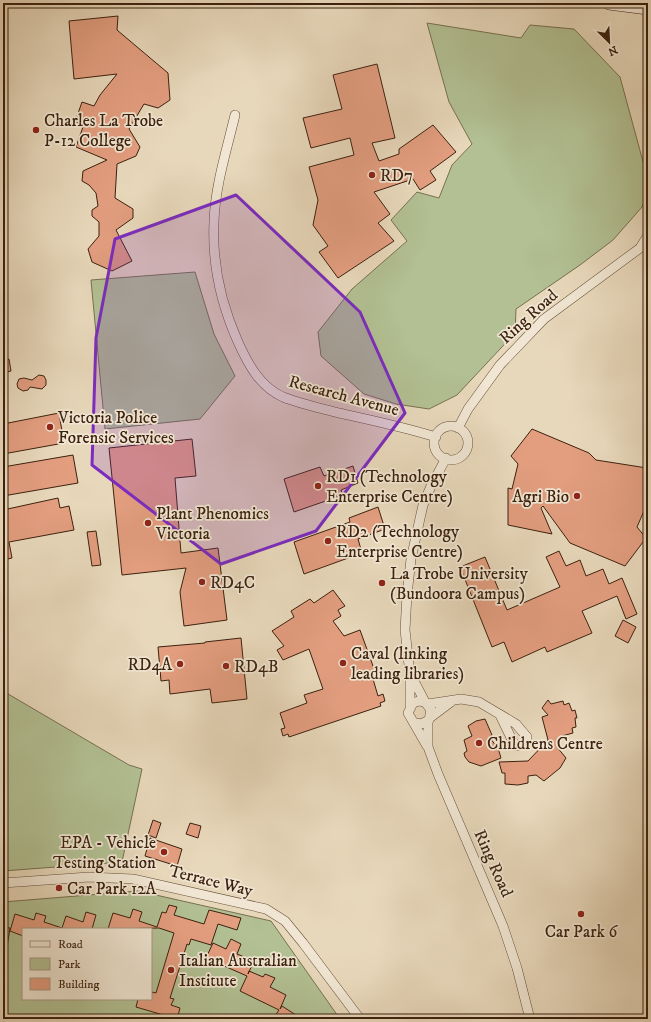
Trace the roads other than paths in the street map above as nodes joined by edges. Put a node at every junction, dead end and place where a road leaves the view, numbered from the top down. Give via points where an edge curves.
1 (609, 3) edge
2 (648, 8) edge
3 (235, 115) dead end
4 (648, 235) edge
5 (644, 246) edge
6 (458, 428) junction
7 (436, 437) junction
8 (446, 458) junction
9 (410, 674) junction
10 (454, 700) junction
11 (427, 703) junction
12 (410, 706) junction
13 (500, 715) dead end
14 (429, 719) junction
15 (413, 722) junction
16 (428, 747) junction
17 (3, 883) edge
18 (360, 1019) edge
19 (530, 1019) edge

1 - 2 main road
3 - 7 street, Research Avenue via 216,199 214,250 225,312 250,366 258,378 282,396 319,408
4 - 5 street, Ring Road
5 - 6 street, Ring Road via 544,319 500,364 468,409
6 - 7 street via 448,427
6 - 8 street via 466,434 467,449 460,457
7 - 8 street via 435,447 441,456
8 - 9 street via 423,506 411,559 405,630
9 - 11 street
9 - 12 street
10 - 11 street
10 - 13 street via 479,702
10 - 14 street
11 - 12 street via 416,702
11 - 14 street via 431,710
12 - 15 street via 409,716
14 - 15 street via 421,724
14 - 16 street, Ring Road
15 - 16 street
16 - 19 street, Ring Road via 504,926
17 - 18 street, Terrace Way via 89,877 133,879 266,910 285,921

